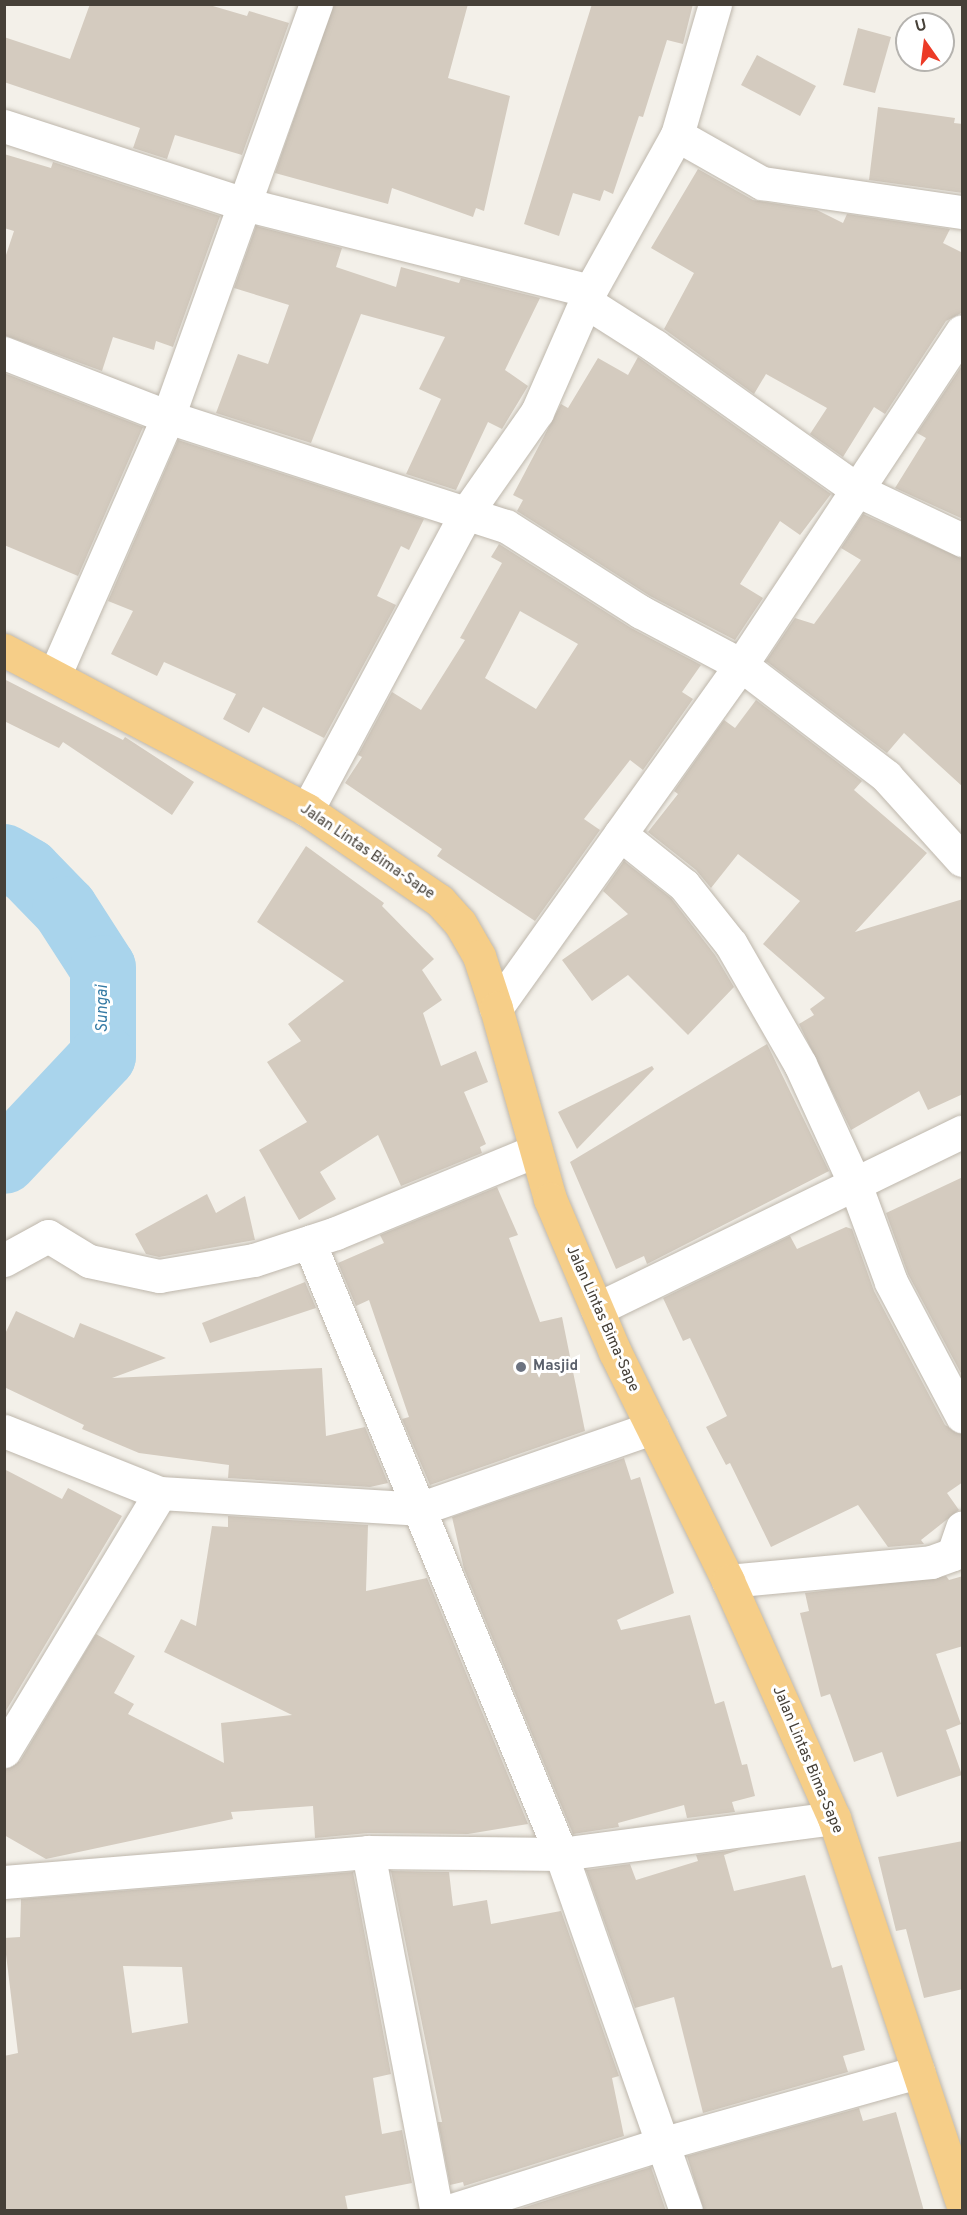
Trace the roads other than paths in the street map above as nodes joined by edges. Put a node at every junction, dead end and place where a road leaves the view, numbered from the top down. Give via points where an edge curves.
1 (316, 4) edge
2 (715, 4) edge
3 (4, 126) edge
4 (677, 135) junction
5 (244, 204) junction
6 (963, 212) edge
7 (588, 297) junction
8 (963, 331) edge
9 (4, 353) edge
10 (168, 417) junction
11 (859, 491) junction
12 (467, 512) junction
13 (963, 540) edge
14 (4, 650) edge
15 (741, 665) junction
16 (56, 674) junction
17 (307, 810) junction
18 (620, 834) junction
19 (963, 860) edge
20 (496, 1008) junction
21 (963, 1132) edge
22 (535, 1151) junction
23 (855, 1184) junction
24 (309, 1242) junction
25 (4, 1260) edge
26 (597, 1309) junction
27 (963, 1416) edge
28 (652, 1428) junction
29 (4, 1431) edge
30 (160, 1493) junction
31 (419, 1509) junction
32 (963, 1528) edge
33 (728, 1581) junction
34 (4, 1751) edge
35 (834, 1818) junction
36 (368, 1852) junction
37 (561, 1854) junction
38 (4, 1882) edge
39 (918, 2072) junction
40 (665, 2143) junction
41 (963, 2202) edge
42 (436, 2211) edge
43 (452, 2211) edge
44 (686, 2211) edge

1 - 5 street
2 - 4 street
3 - 5 street
4 - 6 street via 762,183
4 - 7 street
5 - 7 street
5 - 10 street
7 - 11 street
7 - 12 street via 537,412
8 - 11 street
9 - 10 street
10 - 12 street
10 - 16 street
11 - 13 street
11 - 15 street
12 - 15 street via 506,526 641,612
12 - 17 street
14 - 16 highway, Jalan Lintas Bima-Sape
15 - 18 street
15 - 19 street via 885,776
16 - 17 highway, Jalan Lintas Bima-Sape
17 - 20 highway, Jalan Lintas Bima-Sape via 440,901 460,923 478,956
18 - 20 street
18 - 23 street via 684,885 731,944 800,1064
20 - 22 highway, Jalan Lintas Bima-Sape
21 - 23 street
22 - 24 street
22 - 26 highway, Jalan Lintas Bima-Sape via 550,1199
23 - 26 street
23 - 27 street via 891,1282
24 - 25 street via 254,1260 159,1276 89,1261 48,1236
24 - 31 street
26 - 28 highway, Jalan Lintas Bima-Sape
28 - 31 street
28 - 33 highway, Jalan Lintas Bima-Sape
29 - 30 street
30 - 31 street
30 - 34 street
31 - 37 street
32 - 33 street via 953,1554 931,1562
33 - 35 highway, Jalan Lintas Bima-Sape
35 - 37 street
35 - 39 highway, Jalan Lintas Bima-Sape
36 - 37 street
36 - 38 street
36 - 42 street
37 - 40 street
39 - 40 street
39 - 41 highway, Jalan Lintas Bima-Sape
40 - 43 street
40 - 44 street

